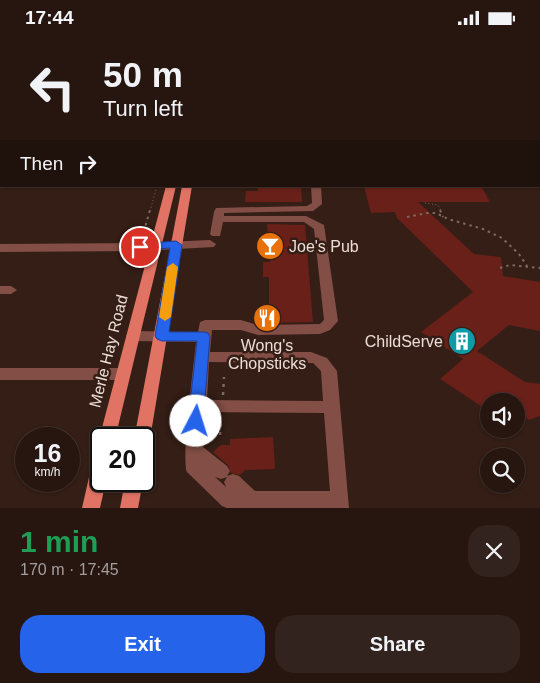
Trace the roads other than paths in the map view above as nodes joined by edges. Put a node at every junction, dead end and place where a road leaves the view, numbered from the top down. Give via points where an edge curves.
1 (171, 187) edge
2 (187, 187) edge
3 (316, 187) edge
4 (219, 211) junction
5 (216, 234) dead end
6 (176, 245) junction
7 (210, 245) dead end
8 (156, 247) junction
9 (0, 248) edge
10 (205, 327) junction
11 (133, 336) junction
12 (162, 336) junction
13 (201, 357) junction
14 (0, 374) edge
15 (122, 374) junction
16 (197, 406) junction
17 (332, 407) junction
18 (110, 427) edge
19 (144, 427) edge
20 (193, 449) junction
21 (95, 492) edge
22 (132, 492) edge
23 (250, 499) junction
24 (339, 503) edge
25 (91, 508) edge
26 (129, 508) edge

1 - 8 main road, Merle Hay Road
2 - 6 main road
3 - 4 street via 317,204 309,209
4 - 5 street
4 - 10 street via 252,223 306,219 320,227 330,321 320,329 258,330 246,321
6 - 7 street
6 - 8 street
6 - 12 main road
8 - 9 street
8 - 11 main road, Merle Hay Road
10 - 12 street
10 - 13 street
11 - 12 street
11 - 15 main road, Merle Hay Road
12 - 19 main road
13 - 16 street
13 - 17 street via 319,358 330,371
14 - 15 street via 49,369
15 - 18 main road, Merle Hay Road
16 - 17 street
16 - 20 street
17 - 24 street
20 - 23 street
20 - 23 street via 193,467 228,500
21 - 25 main road
22 - 26 main road
23 - 24 street

